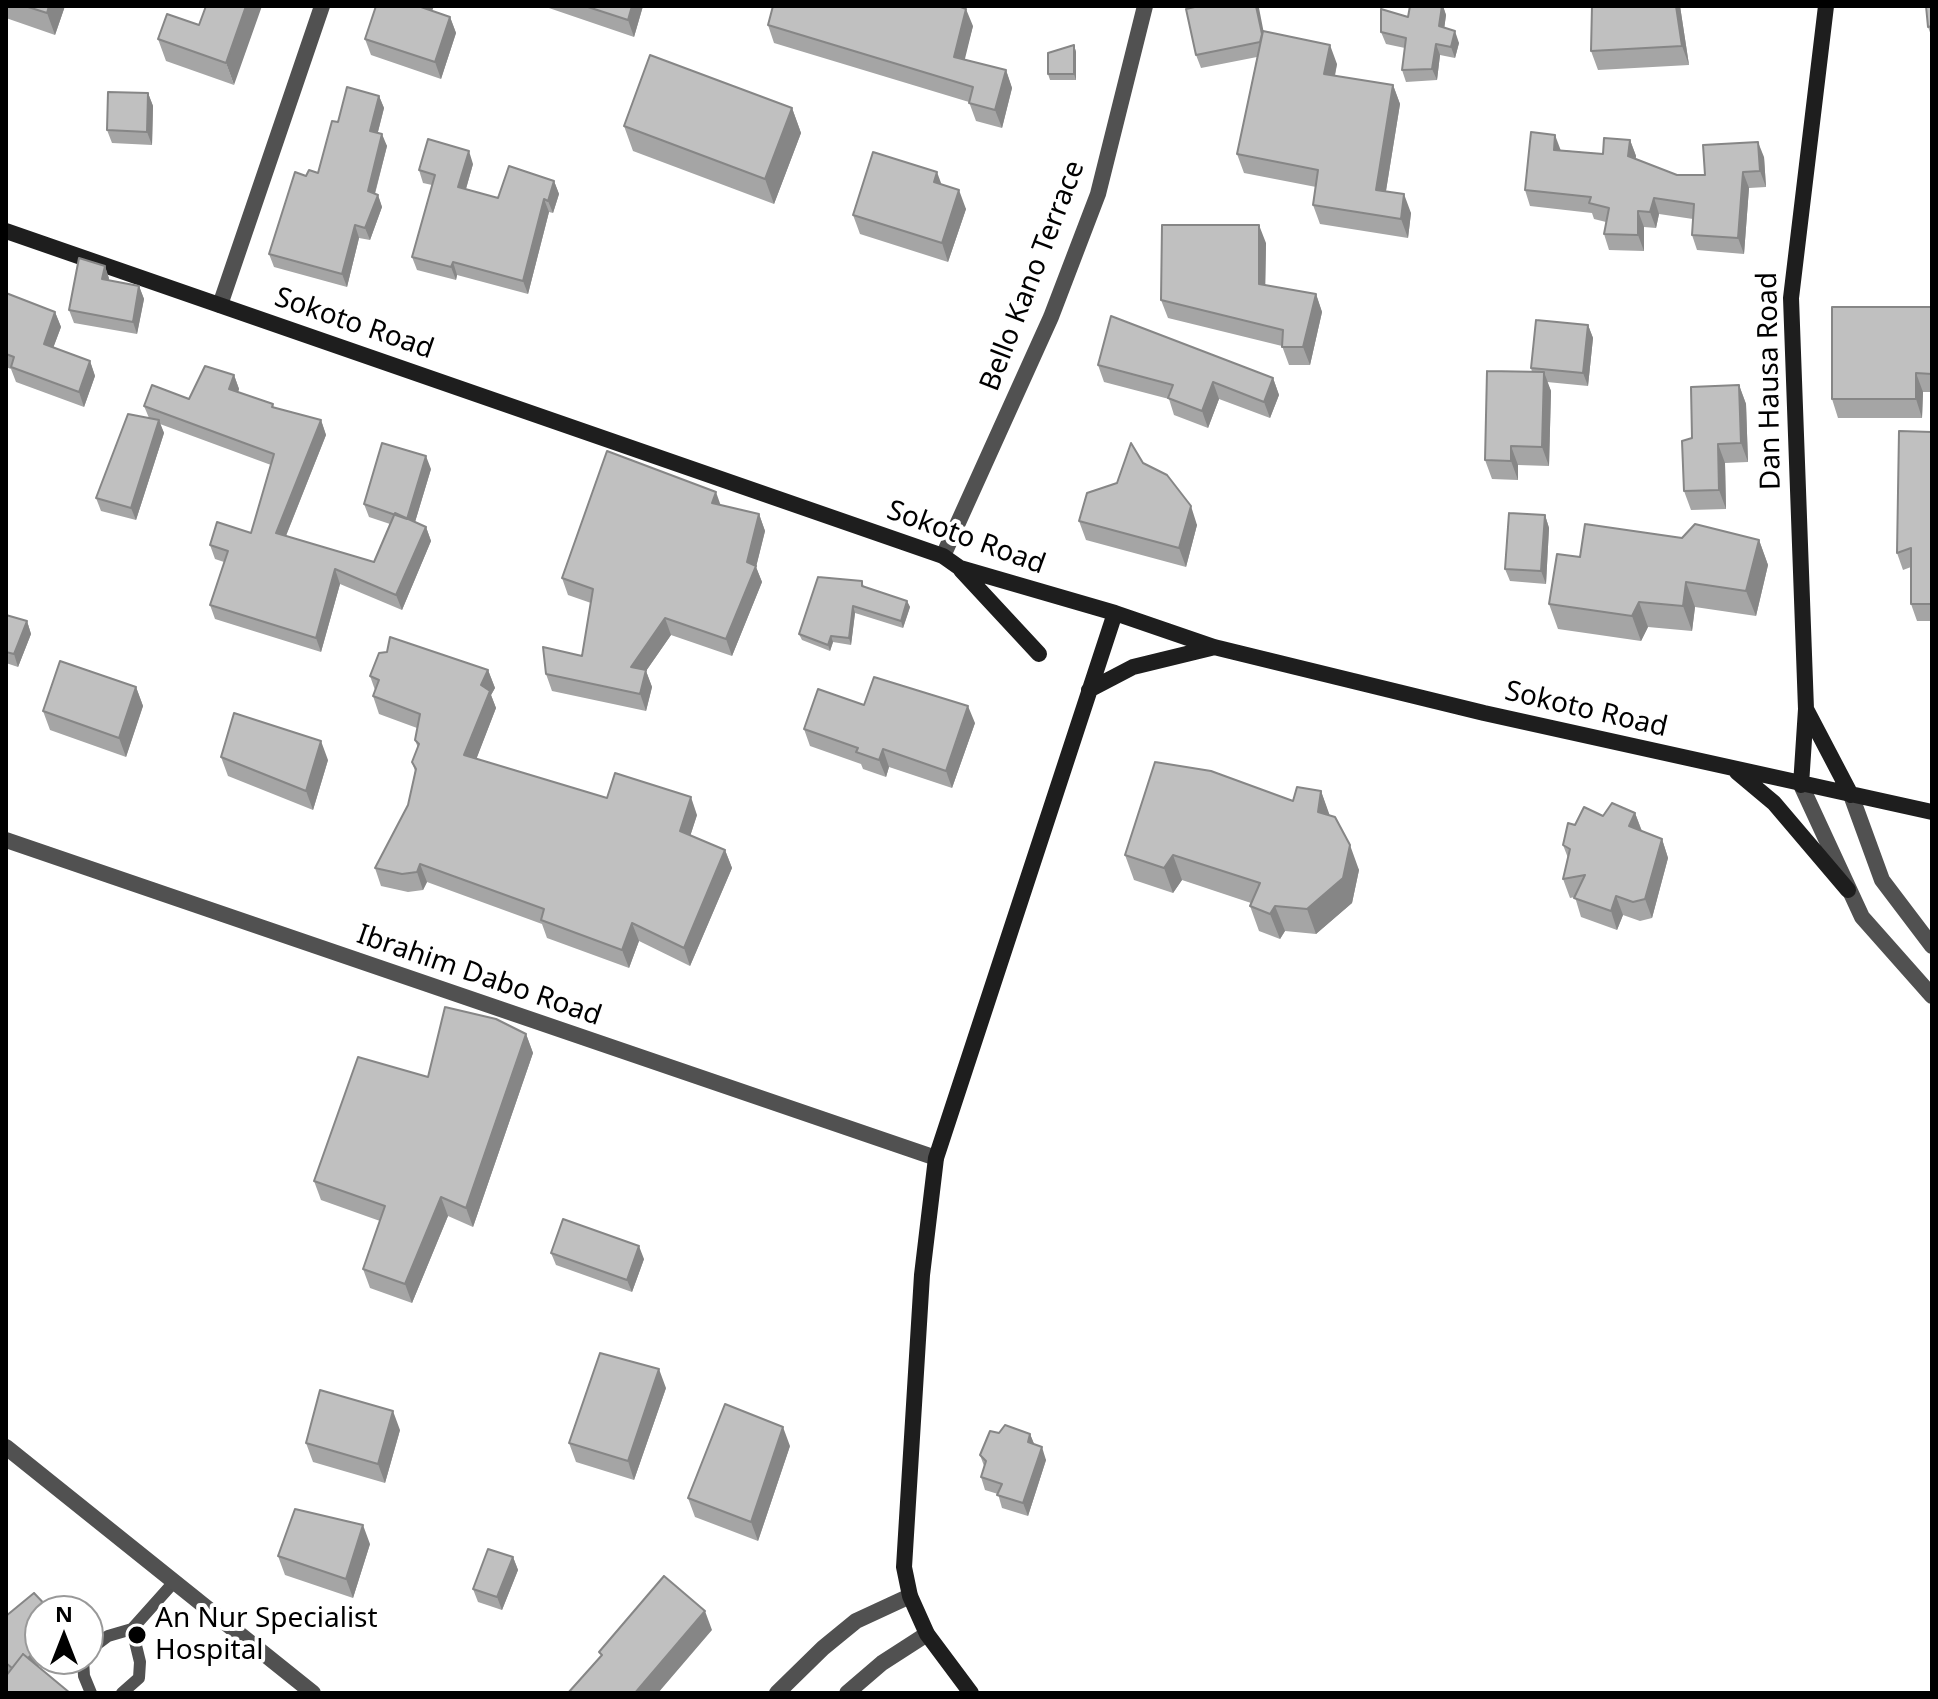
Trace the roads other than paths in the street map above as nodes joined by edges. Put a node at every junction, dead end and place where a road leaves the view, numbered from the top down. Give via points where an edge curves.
1 (322, 6) edge
2 (1145, 6) edge
3 (1826, 6) edge
4 (6, 231) edge
5 (220, 305) junction
6 (943, 556) junction
7 (960, 568) junction
8 (1115, 613) junction
9 (1214, 647) junction
10 (1039, 654) dead end
11 (1089, 690) junction
12 (1806, 709) junction
13 (1736, 771) junction
14 (1801, 785) junction
15 (1851, 795) junction
16 (1932, 812) edge
17 (6, 840) edge
18 (1848, 890) junction
19 (1932, 946) edge
20 (1932, 996) edge
21 (936, 1158) junction
22 (6, 1447) edge
23 (174, 1582) junction
24 (910, 1596) junction
25 (132, 1629) junction
26 (927, 1634) junction
27 (104, 1639) edge
28 (122, 1693) edge
29 (313, 1693) edge
30 (777, 1693) edge
31 (847, 1693) edge
32 (971, 1693) edge

1 - 5 street
2 - 6 street, Bello Kano Terrace via 1098,194 1051,317
3 - 12 street, Dan Hausa Road via 1791,298
4 - 5 street, Sokoto Road
5 - 6 street, Sokoto Road
6 - 7 street, Sokoto Road
7 - 8 street, Sokoto Road
7 - 10 street
8 - 9 street, Sokoto Road
8 - 11 street
9 - 11 street via 1133,667
9 - 13 street, Sokoto Road
11 - 21 street
12 - 14 street, Dan Hausa Road
12 - 15 street
13 - 14 street, Sokoto Road
13 - 18 street via 1774,803
14 - 15 street, Sokoto Road
14 - 18 street
15 - 16 street, Sokoto Road
15 - 19 street via 1882,880
17 - 21 street, Ibrahim Dabo Road
18 - 20 street via 1862,917
21 - 24 street via 922,1275 904,1567
22 - 23 street
23 - 25 lane
23 - 29 street
24 - 26 street
24 - 30 street via 856,1621
25 - 27 lane
25 - 28 lane via 139,1678
26 - 31 street
26 - 32 street

